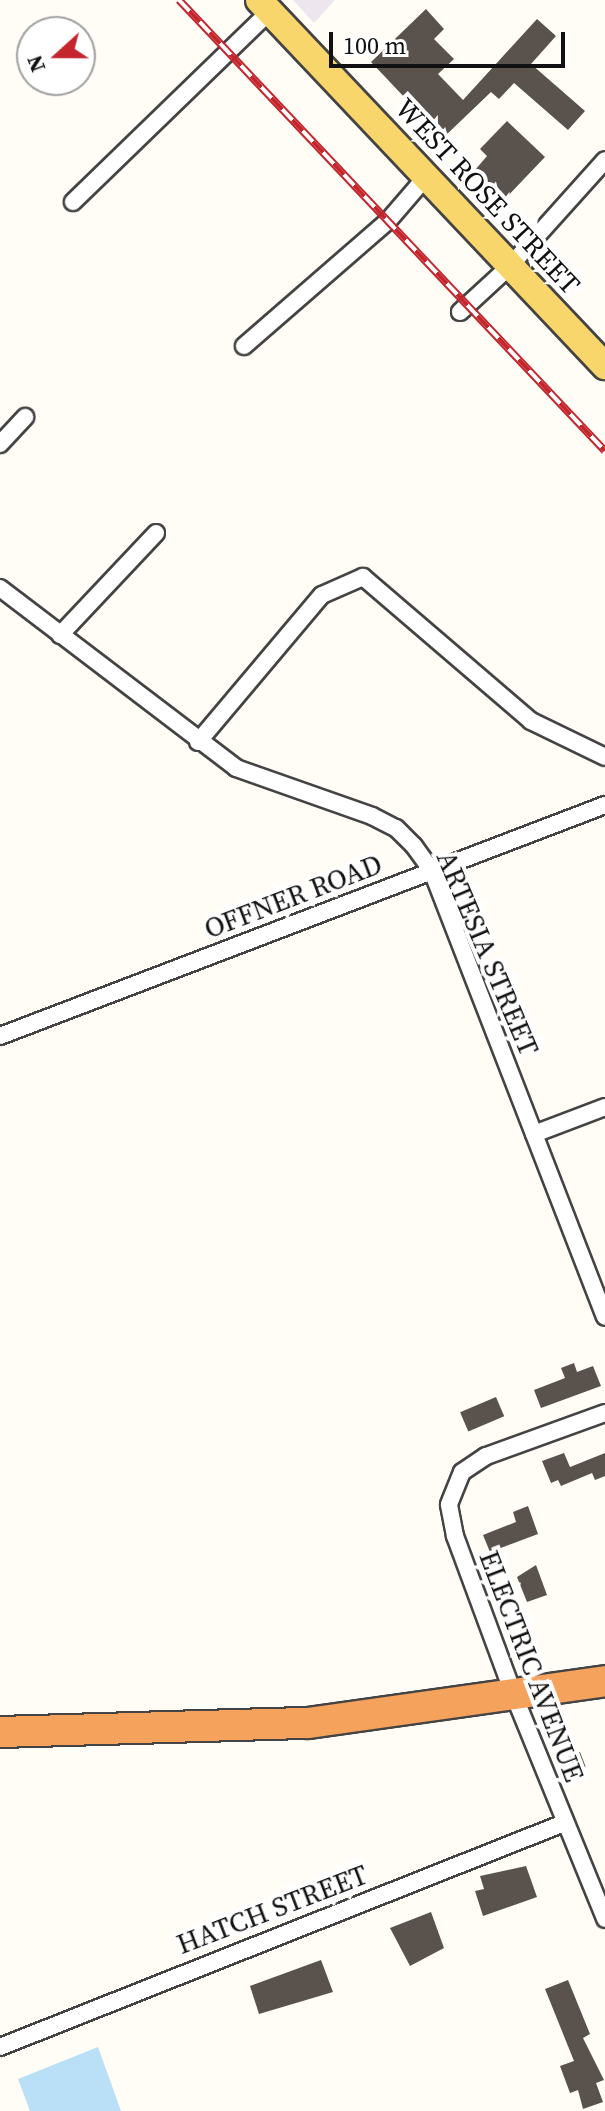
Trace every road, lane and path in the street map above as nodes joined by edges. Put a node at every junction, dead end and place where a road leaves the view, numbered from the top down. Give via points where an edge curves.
1 (265, 6) edge
2 (605, 160) edge
3 (426, 177) junction
4 (73, 202) dead end
5 (510, 266) junction
6 (460, 312) dead end
7 (244, 346) dead end
8 (605, 366) edge
9 (25, 417) dead end
10 (0, 444) edge
11 (156, 533) dead end
12 (0, 588) edge
13 (60, 635) junction
14 (198, 742) junction
15 (605, 757) edge
16 (605, 805) edge
17 (432, 871) junction
18 (0, 1036) edge
19 (605, 1107) edge
20 (534, 1134) junction
21 (605, 1317) edge
22 (605, 1413) edge
23 (605, 1681) edge
24 (513, 1693) junction
25 (0, 1732) edge
26 (564, 1823) junction
27 (605, 1919) edge
28 (0, 2047) edge

1 - 3 main road, WEST ROSE STREET
1 - 4 street
2 - 5 street
3 - 5 main road, WEST ROSE STREET
3 - 7 street via 388,221
5 - 6 street
5 - 8 main road, WEST ROSE STREET
9 - 10 street
11 - 13 street
12 - 13 street, ARTESIA STREET
13 - 14 street, ARTESIA STREET
14 - 15 street via 322,595 363,577 531,721
14 - 17 street, ARTESIA STREET via 236,768 396,828
16 - 17 street, OFFNER ROAD
17 - 18 street, OFFNER ROAD
17 - 20 street, ARTESIA STREET
19 - 20 street
20 - 21 street, ARTESIA STREET
22 - 24 street, ELECTRIC AVENUE via 486,1456 462,1472 449,1505 455,1536
23 - 24 highway
24 - 25 highway via 308,1723
24 - 26 street, ELECTRIC AVENUE
26 - 27 street, ELECTRIC AVENUE
26 - 28 street, HATCH STREET

